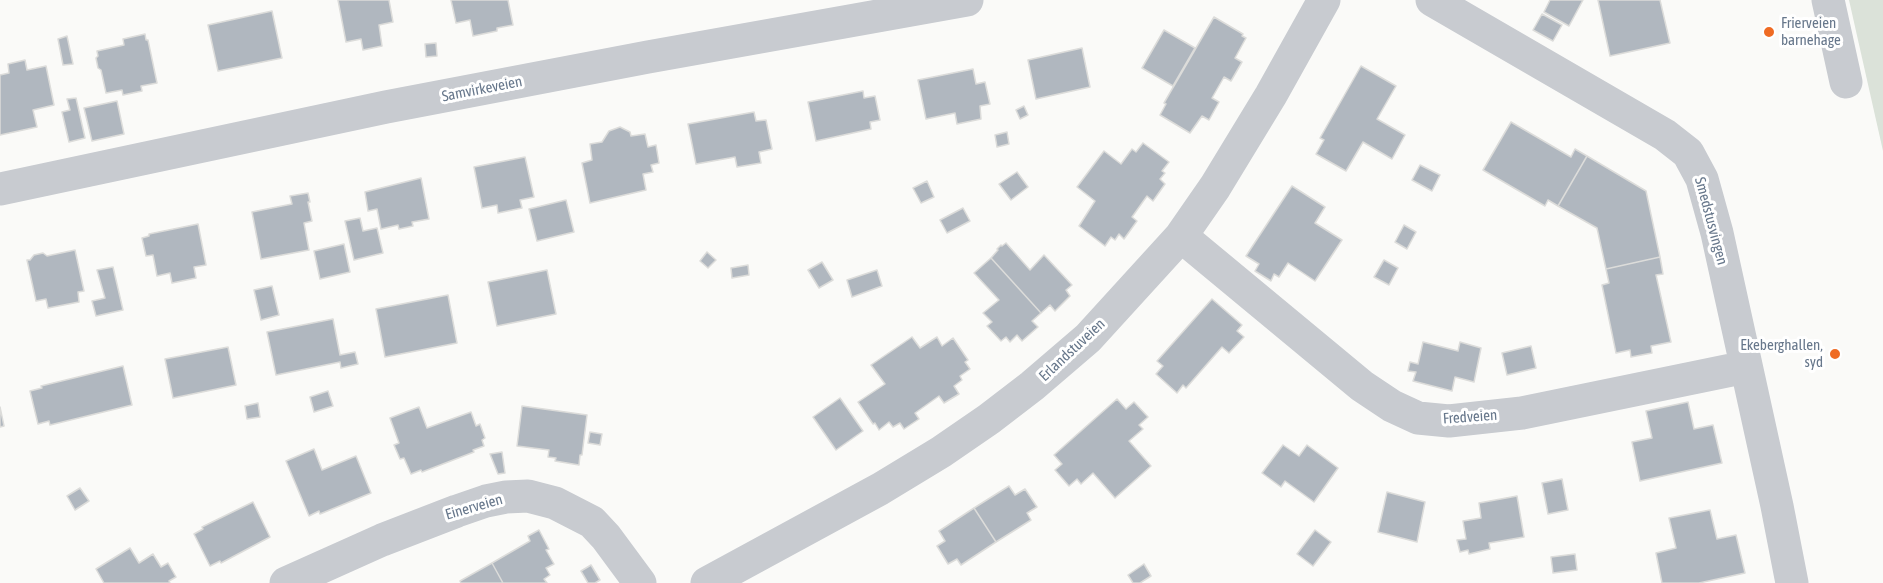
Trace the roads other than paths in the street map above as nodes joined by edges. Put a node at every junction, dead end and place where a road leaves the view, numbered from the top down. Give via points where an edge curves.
1 (967, 0) edge
2 (1324, 0) edge
3 (1432, 0) edge
4 (1828, 0) edge
5 (1846, 82) dead end
6 (0, 189) edge
7 (1181, 236) junction
8 (1746, 367) junction
9 (286, 583) edge
10 (640, 583) edge
11 (707, 583) edge
12 (1792, 583) edge

1 - 6 street, Samvirkeveien via 402,104
2 - 7 street, Erlandstuveien via 1271,95
3 - 8 street, Smedstusvingen via 1665,135 1688,153 1702,179 1717,233
4 - 5 street
7 - 8 street, Fredveien via 1362,386 1418,418 1449,421 1522,413
7 - 11 street, Erlandstuveien via 1088,338 989,419 880,489
8 - 12 street, Smedstusvingen
9 - 10 street, Einerveien via 447,514 486,501 528,496 555,503 592,522

